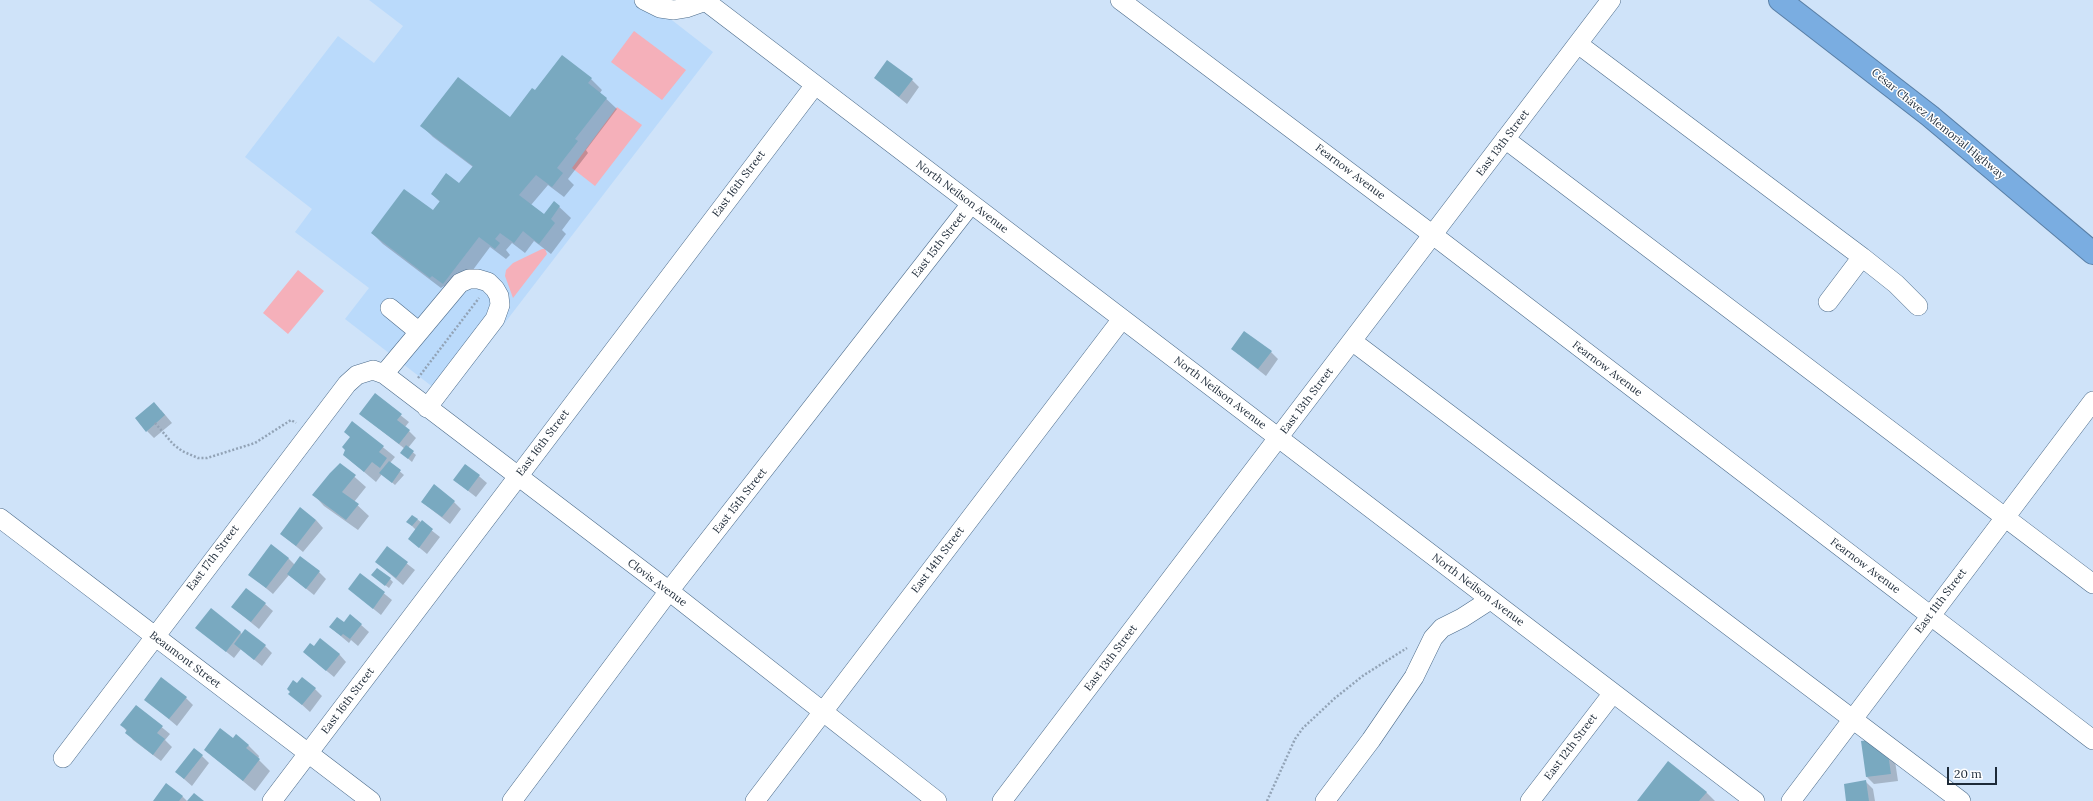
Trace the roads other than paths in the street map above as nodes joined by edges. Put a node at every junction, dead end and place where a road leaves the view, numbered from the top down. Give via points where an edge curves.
1 (644, 0) edge
2 (1120, 0) edge
3 (1611, 0) edge
4 (1780, 0) edge
5 (705, 1) edge
6 (1578, 44) junction
7 (815, 85) junction
8 (1505, 139) junction
9 (971, 204) junction
10 (1433, 235) junction
11 (2093, 253) edge
12 (1862, 257) junction
13 (1828, 302) dead end
14 (1918, 306) dead end
15 (390, 308) dead end
16 (1122, 319) junction
17 (418, 331) junction
18 (1352, 341) junction
19 (378, 372) junction
20 (2093, 401) edge
21 (427, 408) junction
22 (1278, 438) junction
23 (517, 477) junction
24 (2005, 517) junction
25 (0, 518) edge
26 (2093, 584) edge
27 (669, 591) junction
28 (1490, 600) junction
29 (1930, 616) junction
30 (154, 636) junction
31 (1613, 693) junction
32 (822, 712) junction
33 (1852, 718) junction
34 (2093, 740) edge
35 (309, 753) junction
36 (63, 758) dead end
37 (272, 801) edge
38 (371, 801) edge
39 (512, 801) edge
40 (755, 801) edge
41 (937, 801) edge
42 (1002, 801) edge
43 (1325, 801) edge
44 (1530, 801) edge
45 (1755, 801) edge
46 (1791, 801) edge
47 (1961, 801) edge

1 - 5 street via 660,8 674,10
2 - 10 street, Fearnow Avenue
3 - 6 street, East 13th Street
4 - 11 highway, César Chávez Memorial Highway via 1930,116
5 - 7 street, North Neilson Avenue
6 - 8 street, East 13th Street
6 - 12 street
7 - 9 street, North Neilson Avenue
7 - 23 street, East 16th Street
8 - 10 street, East 13th Street
8 - 24 street
9 - 16 street, North Neilson Avenue
9 - 27 street, East 15th Street
10 - 18 street, East 13th Street
10 - 29 street, Fearnow Avenue
12 - 13 street
12 - 14 street via 1896,284
15 - 17 street
16 - 22 street, North Neilson Avenue
16 - 32 street, East 14th Street
17 - 19 street
17 - 21 street via 460,283 469,279 478,279 490,284 499,296 500,305 495,318
18 - 22 street, East 13th Street
18 - 33 street
19 - 21 street, Clovis Avenue
19 - 30 street, East 17th Street via 357,375 347,384
20 - 24 street, East 11th Street
21 - 23 street, Clovis Avenue
22 - 28 street, North Neilson Avenue
22 - 42 street, East 13th Street
23 - 27 street, Clovis Avenue
23 - 35 street, East 16th Street
24 - 26 street
24 - 29 street, East 11th Street
25 - 30 street, Beaumont Street
27 - 32 street, Clovis Avenue
27 - 39 street, East 15th Street
28 - 31 street, North Neilson Avenue
28 - 43 street via 1442,628 1433,638 1414,677
29 - 33 street, East 11th Street
29 - 34 street, Fearnow Avenue
30 - 35 street, Beaumont Street
30 - 36 street, East 17th Street
31 - 44 street, East 12th Street
31 - 45 street, North Neilson Avenue
32 - 40 street, East 14th Street
32 - 41 street, Clovis Avenue
33 - 46 street, East 11th Street
33 - 47 street
35 - 37 street, East 16th Street
35 - 38 street, Beaumont Street

